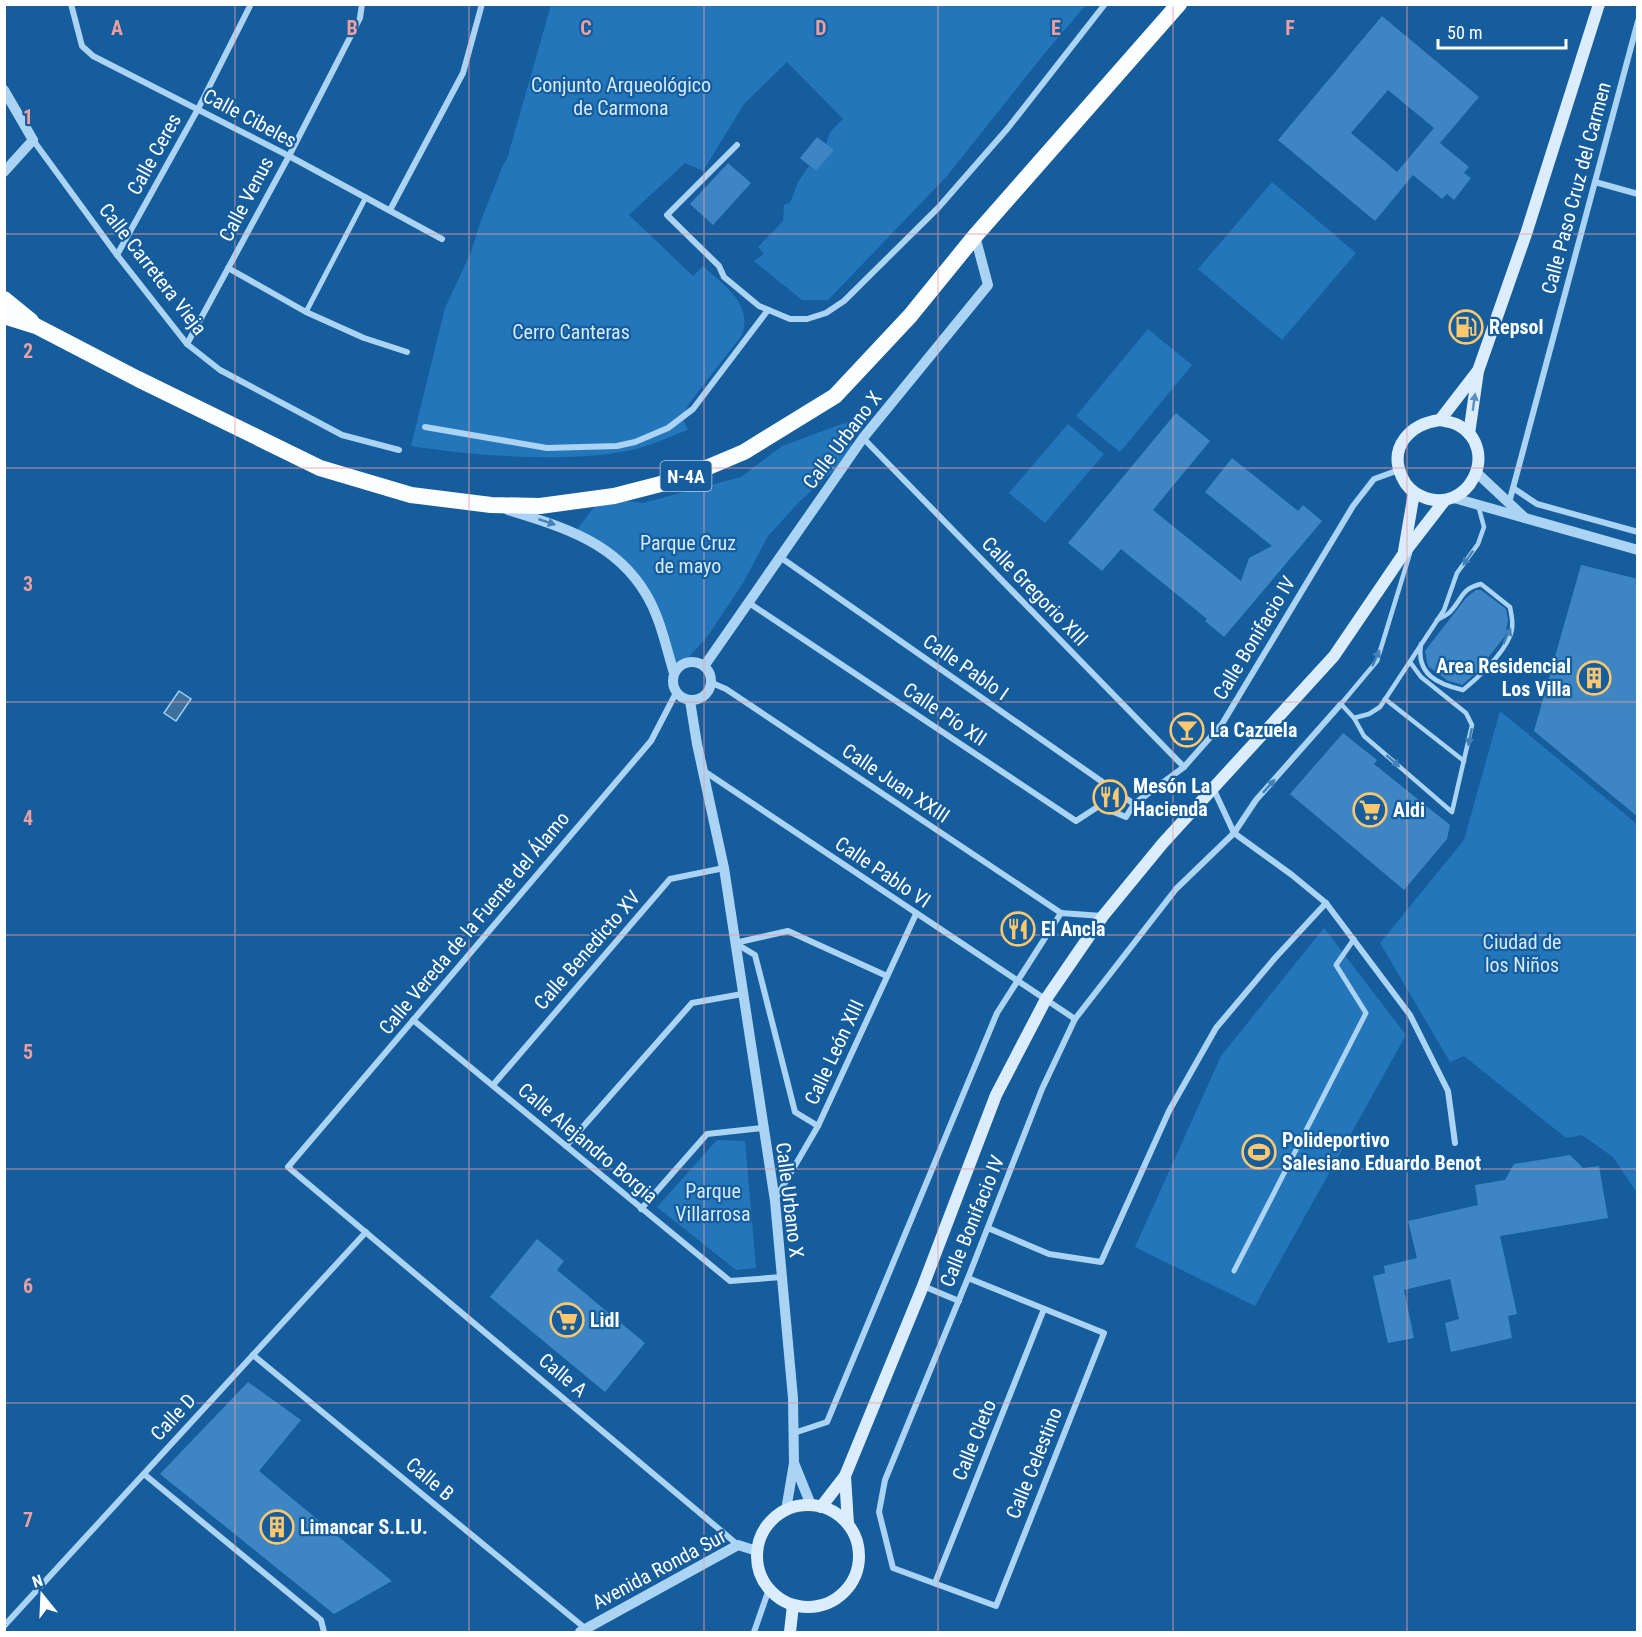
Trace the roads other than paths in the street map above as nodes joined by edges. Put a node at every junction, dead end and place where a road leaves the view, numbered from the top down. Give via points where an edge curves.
1 (71, 4) edge
2 (251, 4) edge
3 (362, 4) edge
4 (482, 4) edge
5 (1105, 4) edge
6 (1179, 4) edge
7 (1599, 4) edge
8 (1638, 21) edge
9 (4, 90) edge
10 (198, 109) junction
11 (33, 140) junction
12 (737, 145) dead end
13 (289, 156) junction
14 (4, 172) edge
15 (1594, 182) junction
16 (1638, 194) edge
17 (366, 197) junction
18 (390, 210) junction
19 (975, 236) junction
20 (441, 239) dead end
21 (117, 255) junction
22 (228, 268) junction
23 (4, 299) edge
24 (768, 310) junction
25 (306, 312) junction
26 (4, 316) edge
27 (36, 326) junction
28 (187, 344) junction
29 (408, 352) dead end
30 (1478, 371) junction
31 (1440, 420) junction
32 (425, 427) dead end
33 (1469, 434) junction
34 (863, 438) junction
35 (399, 450) dead end
36 (1399, 470) junction
37 (1477, 473) junction
38 (1513, 488) junction
39 (1414, 493) junction
40 (1449, 499) junction
41 (1509, 503) junction
42 (491, 505) junction
43 (1478, 505) junction
44 (1528, 520) junction
45 (1638, 532) edge
46 (1414, 540) junction
47 (1638, 550) edge
48 (1404, 553) junction
49 (780, 557) junction
50 (749, 603) junction
51 (1437, 620) junction
52 (1421, 644) junction
53 (1410, 662) junction
54 (705, 665) junction
55 (674, 673) junction
56 (712, 683) junction
57 (676, 693) junction
58 (1385, 699) junction
59 (690, 701) junction
60 (1341, 704) junction
61 (1354, 718) junction
62 (1464, 761) junction
63 (1184, 766) junction
64 (703, 771) junction
65 (1213, 788) junction
66 (1134, 804) junction
67 (1126, 817) joint
68 (1234, 833) junction
69 (724, 868) junction
70 (1326, 903) junction
71 (1061, 913) junction
72 (916, 914) junction
73 (1103, 916) junction
74 (1354, 939) junction
75 (735, 943) junction
76 (887, 976) junction
77 (1017, 981) junction
78 (742, 994) junction
79 (1046, 999) junction
80 (1075, 1019) junction
81 (413, 1020) junction
82 (493, 1085) junction
83 (818, 1126) junction
84 (762, 1128) junction
85 (1455, 1143) dead end
86 (566, 1146) junction
87 (288, 1167) joint
88 (775, 1201) junction
89 (641, 1209) junction
90 (988, 1228) junction
91 (366, 1232) junction
92 (1233, 1271) dead end
93 (782, 1277) junction
94 (968, 1278) junction
95 (923, 1287) junction
96 (959, 1301) junction
97 (1044, 1309) junction
98 (254, 1354) junction
99 (793, 1433) junction
100 (794, 1463) junction
101 (144, 1474) junction
102 (845, 1476) junction
103 (816, 1506) junction
104 (786, 1510) junction
105 (848, 1524) junction
106 (738, 1545) junction
107 (757, 1551) junction
108 (935, 1583) junction
109 (769, 1589) junction
110 (793, 1605) junction
111 (996, 1605) joint
112 (4, 1626) edge
113 (583, 1631) edge
114 (324, 1632) edge
115 (754, 1632) edge
116 (790, 1632) edge

1 - 10 street, Calle Cibeles via 82,46 93,56
2 - 10 street, Calle Ceres
3 - 13 street, Calle Venus via 360,18
4 - 18 street via 463,74
5 - 24 street via 974,168 844,301 807,319 790,319
6 - 19 highway, N-4A
7 - 30 main road
8 - 15 street, Calle Paso Cruz del Carmen
9 - 11 street, Calle Carretera Vieja
10 - 13 street, Calle Cibeles
10 - 21 street, Calle Ceres
11 - 14 street
11 - 21 street, Calle Carretera Vieja
12 - 24 street via 667,215 719,266 724,277
13 - 17 street, Calle Cibeles
13 - 22 street, Calle Venus
15 - 16 street
15 - 38 street, Calle Paso Cruz del Carmen
17 - 18 street, Calle Cibeles
17 - 25 street
18 - 20 street, Calle Cibeles
19 - 34 street, Calle Urbano X via 988,285
19 - 42 highway, N-4A via 910,316 835,396 744,452 680,478 614,496 540,506
21 - 28 street, Calle Carretera Vieja
22 - 25 street
22 - 28 street, Calle Venus
23 - 27 highway, N-4A
24 - 32 street via 693,409 668,428 635,442 608,447 548,448
25 - 29 street via 364,338
26 - 27 highway, N-4A
27 - 42 highway, N-4A via 320,468 411,495
28 - 35 street, Calle Carretera Vieja via 220,370 342,435
30 - 31 main road
33 -> 30 main road
31 - 33 main road via 1457,424
31 - 36 main road via 1426,422 1410,432 1401,443
33 - 37 main road via 1479,460
34 - 49 street, Calle Urbano X
34 - 63 street, Calle Gregorio XIII
36 - 39 main road
36 - 63 street, Calle Bonifacio IV via 1374,479 1353,506 1222,724
37 - 40 main road via 1470,486
37 - 41 street
38 - 41 street, Calle Paso Cruz del Carmen
38 - 45 street via 1537,504
39 - 40 main road via 1428,500
39 - 48 main road
40 - 43 street
40 - 46 main road
41 - 44 street
42 -> 55 street via 575,532 600,545 624,567 647,595
43 - 44 street
43 -> 51 lane via 1485,527 1457,573
44 - 47 street
46 - 48 main road
60 -> 46 lane via 1377,661
48 - 65 main road via 1334,656
49 - 50 street, Calle Urbano X
49 - 66 street, Calle Pablo I
50 - 54 street, Calle Urbano X
50 - 67 street, Calle Pío XII via 1077,821 1099,806
51 - 52 lane
52 -> 51 lane via 1419,657 1424,671 1445,686 1462,690 1500,650 1510,636 1513,621 1510,607 1481,584 1462,594 1450,612
52 - 53 lane
53 - 58 lane
53 -> 62 lane via 1420,677 1466,713 1472,726
54 - 55 street via 683,663
54 - 56 street
55 - 57 street
56 - 59 street via 704,697
56 - 71 street, Calle Juan XXIII
57 - 59 street
57 - 81 street, Calle Vereda de la Fuente del Álamo via 651,741
58 - 61 lane via 1369,714
58 - 62 lane
59 - 64 street, Calle Urbano X
60 - 61 lane
68 -> 60 street, Calle Bonifacio IV via 1256,800
61 -> 62 lane via 1364,736 1452,812
63 - 66 street, Calle Bonifacio IV
64 - 69 street, Calle Urbano X
64 - 72 street, Calle Pablo VI
65 - 68 street
65 - 73 main road
66 - 67 street, Calle Bonifacio IV
68 - 70 street
68 - 80 street, Calle Bonifacio IV via 1176,889
69 - 75 street, Calle Urbano X
69 - 82 street, Calle Benedicto XV via 670,879
70 - 74 street
70 - 90 street via 1216,1028 1169,1111 1101,1262 1049,1254
71 - 73 street
71 - 77 street
72 - 76 street, Calle León XIII
72 - 77 street, Calle Pablo VI
73 - 79 main road
74 - 85 street via 1410,1014 1448,1091
74 - 92 street via 1336,965 1366,1012
75 - 76 street via 788,931
75 - 78 street, Calle Urbano X
75 - 83 street, Calle Urbano X via 755,955 795,1112
76 - 83 street, Calle León XIII
77 - 79 street, Calle Pablo VI
77 - 99 street via 998,1013 827,1422
78 - 84 street, Calle Urbano X
78 - 86 street via 692,1003
79 - 80 street, Calle Pablo VI
79 - 95 main road via 996,1095
80 - 90 street, Calle Bonifacio IV via 1042,1089
81 - 82 street, Calle Alejandro Borgia
81 - 87 street, Calle Vereda de la Fuente del Álamo
82 - 86 street, Calle Alejandro Borgia
83 - 88 street, Calle León XIII
84 - 88 street, Calle Urbano X
84 - 89 street via 707,1134
86 - 89 street, Calle Alejandro Borgia
87 - 91 street, Calle A
88 - 93 street, Calle Urbano X
89 - 93 street, Calle Alejandro Borgia via 730,1281
90 - 94 street, Calle Bonifacio IV
91 - 98 street, Calle D
91 - 106 street, Calle A
93 - 99 street, Calle Urbano X
94 - 96 street, Calle Bonifacio IV
94 - 97 street
95 - 96 street
95 - 102 main road
96 - 108 street, Calle Bonifacio IV via 885,1480 879,1512 893,1568
97 - 108 street, Calle Cleto
97 - 111 street, Calle Celestino via 1104,1333
98 - 101 street, Calle D
98 - 113 street, Calle B
99 - 100 street, Calle Urbano X
100 - 103 street
100 - 104 street
101 - 112 street, Calle D
101 - 114 street via 321,1620
102 - 103 main road
102 - 105 main road
103 - 104 main road
103 - 105 main road via 836,1513
104 - 107 main road via 771,1520 761,1534
105 - 110 main road via 859,1554 850,1584 824,1604
106 - 107 street, Avenida Ronda Sur
106 - 113 street, Avenida Ronda Sur
107 - 109 main road via 757,1565
108 - 111 street, Calle Bonifacio IV
109 - 110 main road
109 - 115 street
110 - 116 main road

